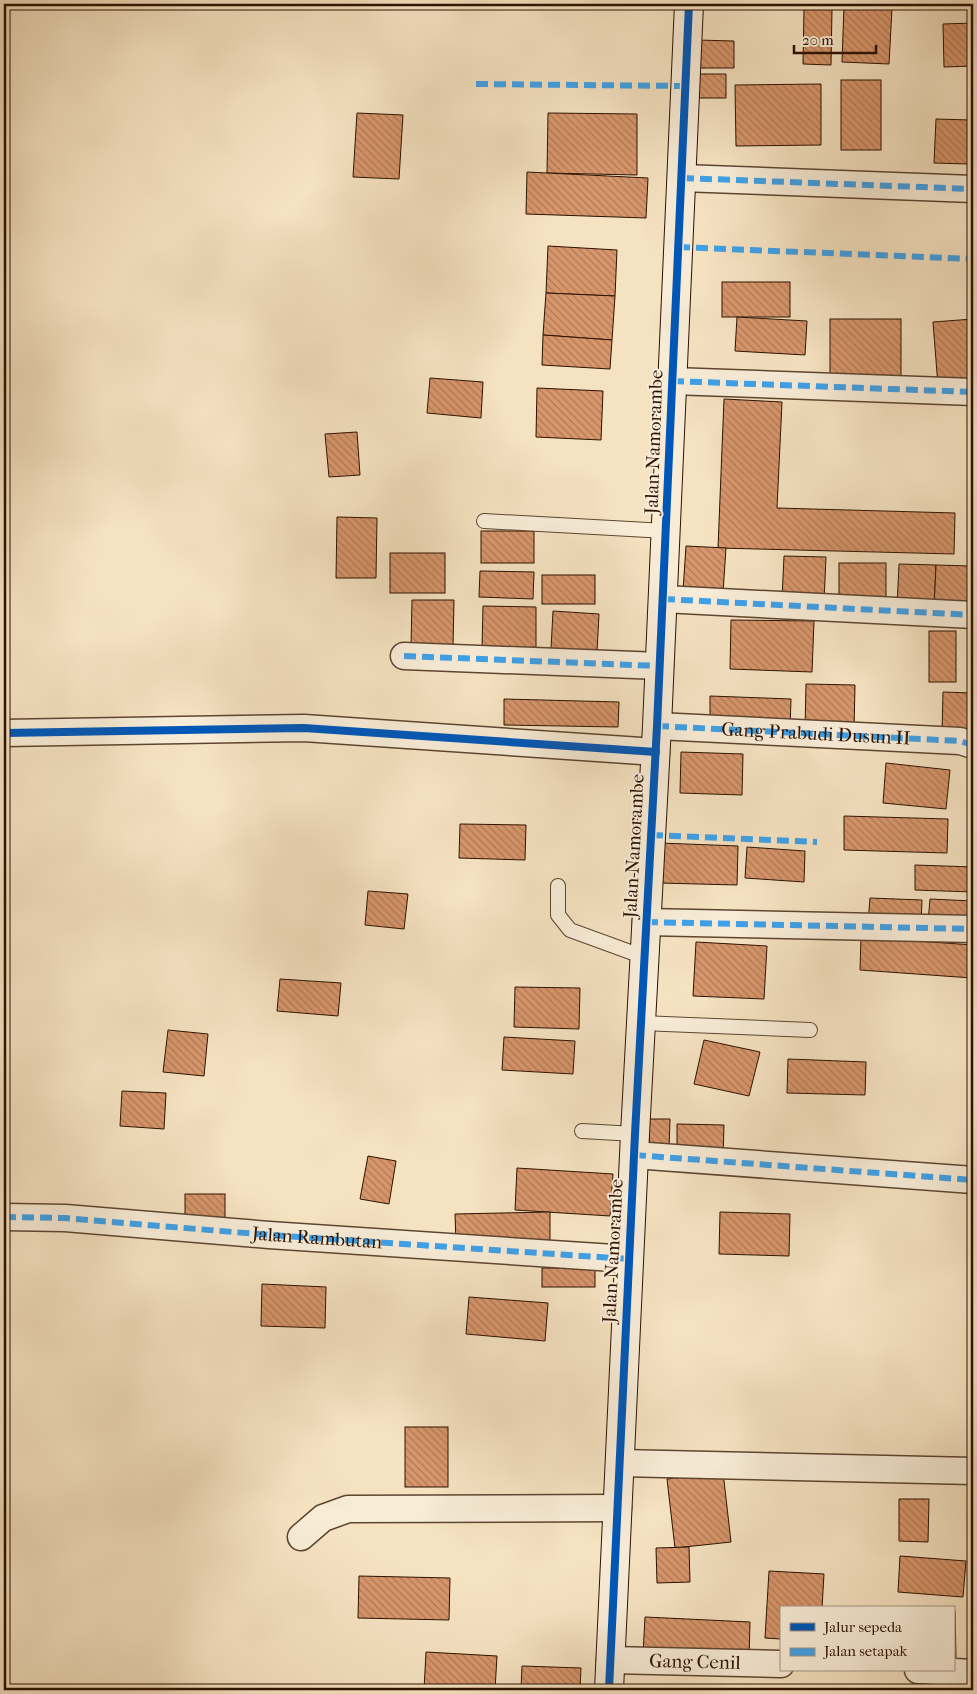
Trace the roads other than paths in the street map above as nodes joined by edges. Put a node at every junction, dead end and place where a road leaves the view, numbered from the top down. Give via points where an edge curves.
1 (689, 4) edge
2 (682, 178) junction
3 (973, 190) edge
4 (672, 381) junction
5 (973, 392) edge
6 (484, 521) dead end
7 (666, 531) junction
8 (663, 598) junction
9 (973, 615) edge
10 (404, 656) dead end
11 (660, 666) junction
12 (4, 733) edge
13 (657, 739) junction
14 (973, 745) edge
15 (558, 886) dead end
16 (646, 922) junction
17 (973, 929) edge
18 (644, 957) junction
19 (641, 1023) junction
20 (810, 1030) dead end
21 (582, 1131) dead end
22 (634, 1144) junction
23 (973, 1180) edge
24 (4, 1217) edge
25 (629, 1259) junction
26 (620, 1463) junction
27 (973, 1472) edge
28 (618, 1508) junction
29 (301, 1537) dead end
30 (610, 1660) junction
31 (780, 1664) edge
32 (954, 1672) edge
33 (973, 1673) edge
34 (609, 1690) edge

1 - 2 street, Jalan Namorambe
2 - 3 street
2 - 4 street, Jalan Namorambe
4 - 5 street
4 - 7 street, Jalan Namorambe
6 - 7 lane
7 - 8 street, Jalan Namorambe
8 - 9 street
8 - 11 street, Jalan Namorambe
10 - 11 street
11 - 13 street, Jalan Namorambe
12 - 13 street, Gang Prabudi Dusun II via 304,728
13 - 14 street, Gang Prabudi Dusun II via 960,741
13 - 16 street, Jalan Namorambe
15 - 18 lane via 558,915 570,930
16 - 17 street
16 - 18 street, Jalan Namorambe
18 - 19 street, Jalan Namorambe
19 - 20 lane
19 - 22 street, Jalan Namorambe
21 - 22 lane
22 - 23 street
22 - 25 street, Jalan Namorambe
24 - 25 street, Jalan Rambutan via 65,1218 269,1236
25 - 26 street, Jalan Namorambe
26 - 27 street
26 - 28 street, Jalan Namorambe
28 - 29 street via 348,1510 323,1518
28 - 30 street, Jalan Namorambe
30 - 31 street, Gang Cenil
30 - 34 street, Jalan Namorambe
32 - 33 street

